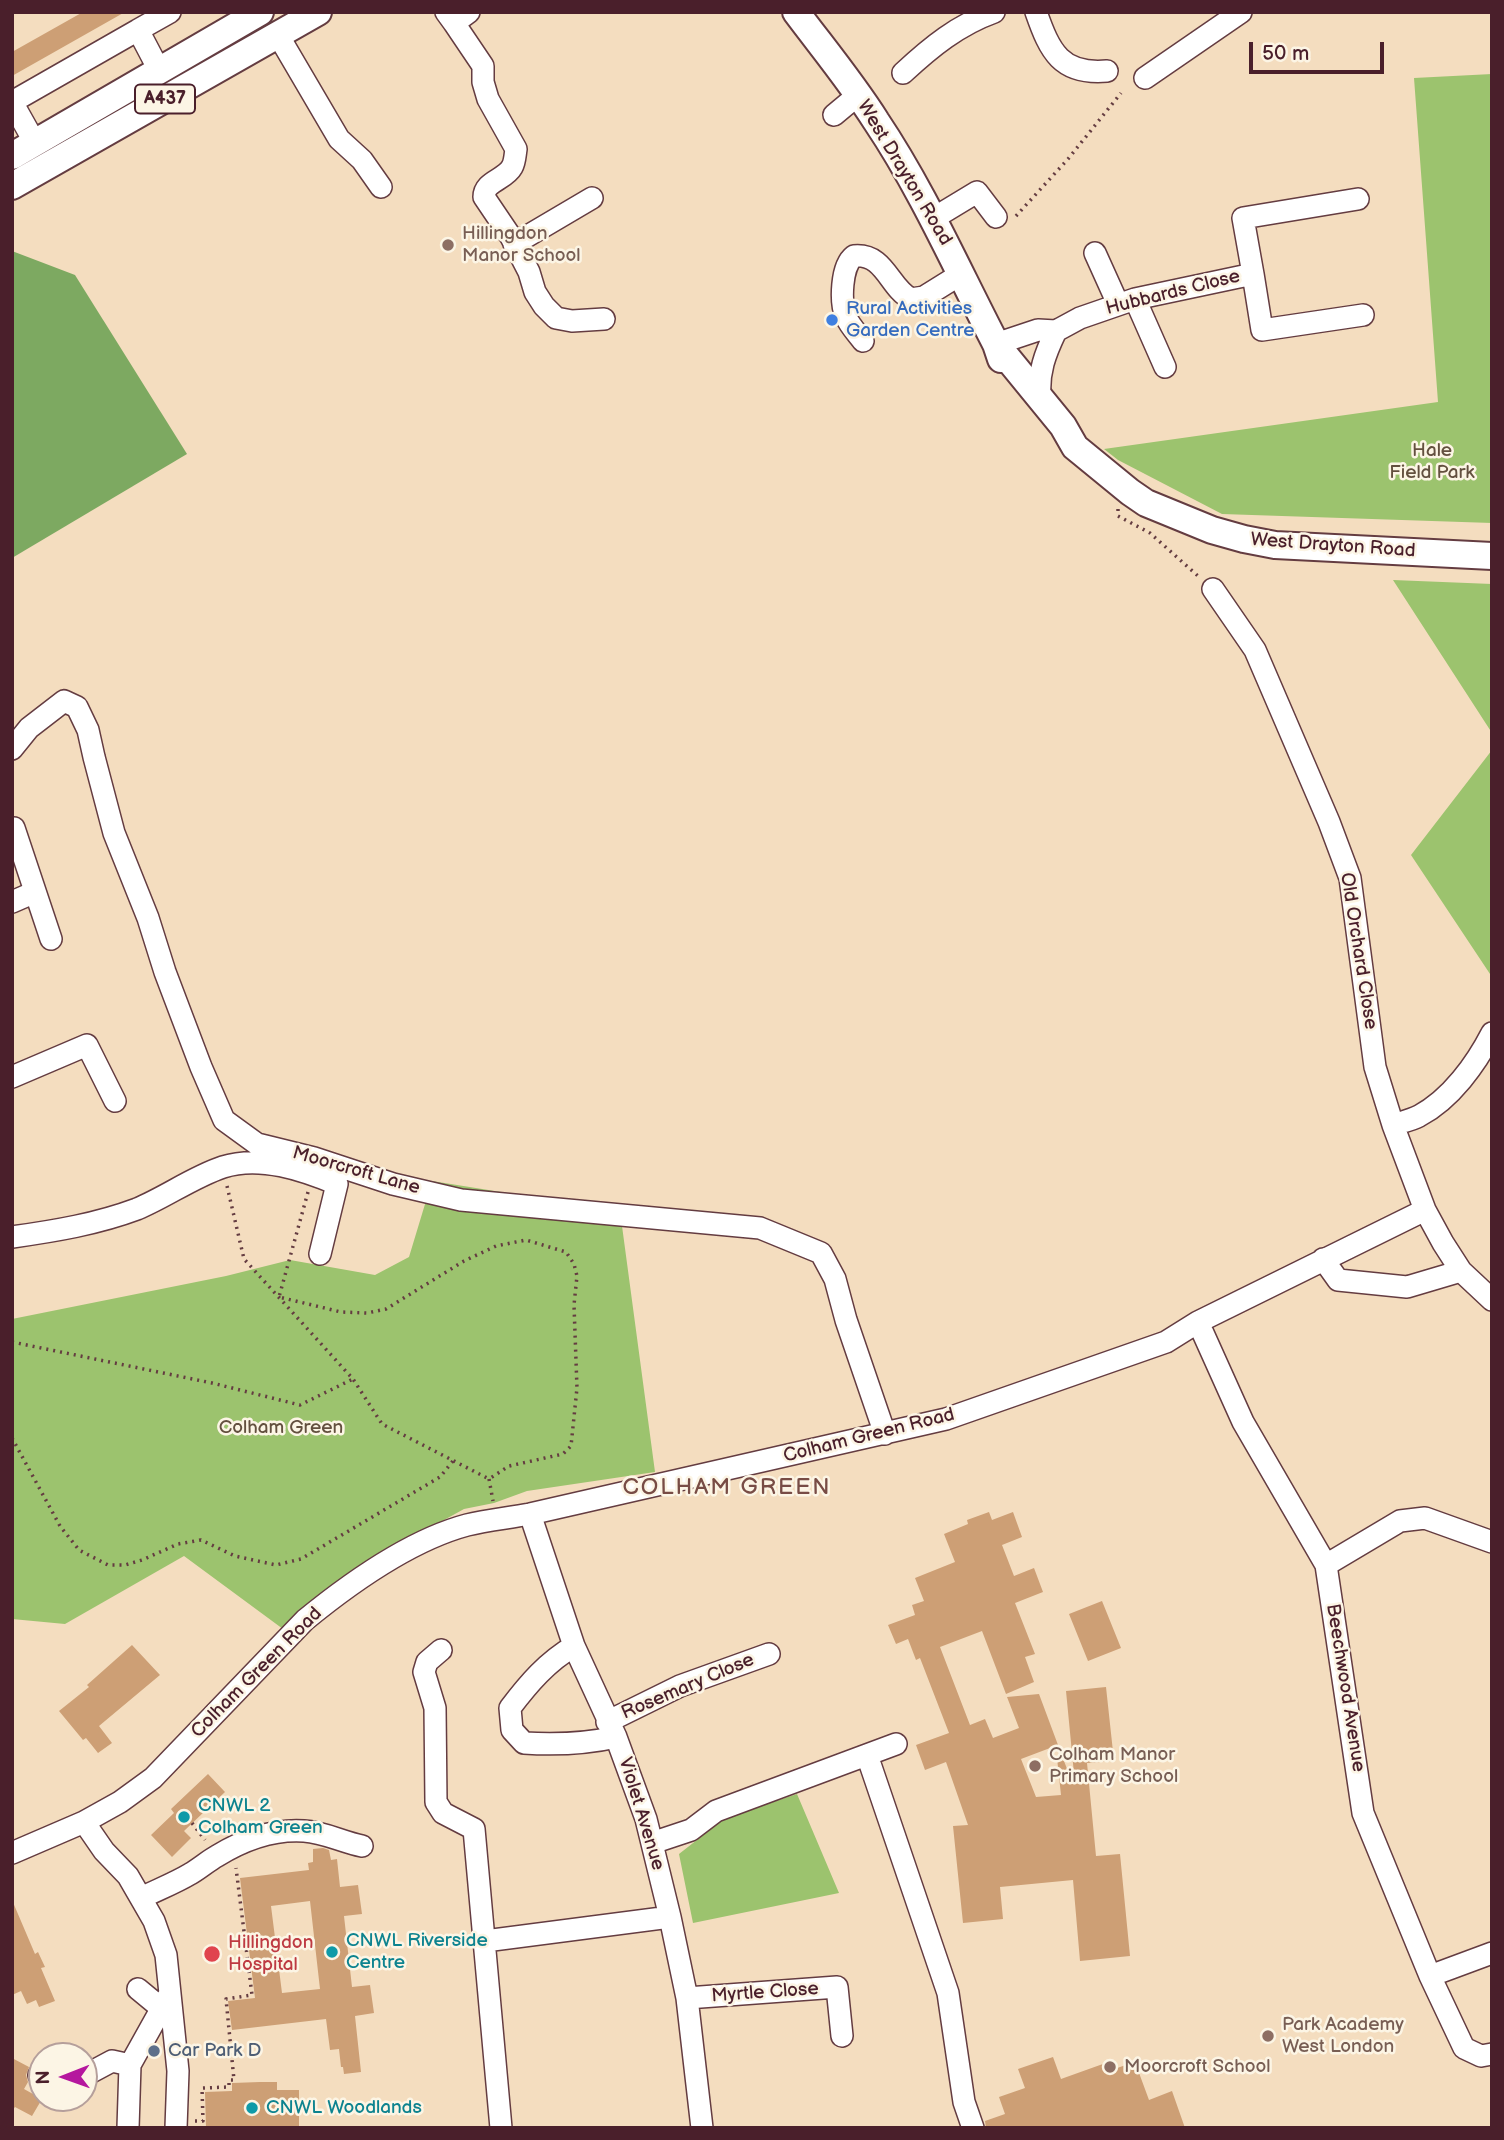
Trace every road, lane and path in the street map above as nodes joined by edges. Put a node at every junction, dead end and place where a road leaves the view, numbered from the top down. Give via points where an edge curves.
1 (170, 12) edge
2 (260, 12) edge
3 (318, 12) edge
4 (796, 12) edge
5 (994, 12) edge
6 (1036, 12) edge
7 (1241, 12) edge
8 (456, 16) edge
9 (138, 30) junction
10 (278, 34) junction
11 (159, 70) junction
12 (1107, 71) dead end
13 (903, 73) dead end
14 (1146, 78) dead end
15 (1121, 93) dead end
16 (858, 95) junction
17 (12, 102) edge
18 (834, 115) dead end
19 (35, 143) junction
20 (12, 156) edge
21 (12, 186) edge
22 (381, 187) dead end
23 (592, 198) dead end
24 (1358, 200) dead end
25 (996, 217) joint
26 (934, 218) junction
27 (514, 244) junction
28 (1095, 253) dead end
29 (961, 274) junction
30 (1252, 274) junction
31 (1126, 302) junction
32 (1363, 315) dead end
33 (604, 319) dead end
34 (1056, 331) junction
35 (863, 341) dead end
36 (996, 344) junction
37 (1165, 367) dead end
38 (1040, 398) junction
39 (1075, 447) junction
40 (1117, 482) junction
41 (1492, 556) edge
42 (1213, 589) joint
43 (12, 748) edge
44 (14, 828) dead end
45 (35, 892) junction
46 (12, 902) edge
47 (51, 939) dead end
48 (1492, 1033) edge
49 (12, 1077) edge
50 (115, 1101) dead end
51 (1393, 1125) junction
52 (225, 1177) dead end
53 (310, 1183) dead end
54 (1425, 1210) junction
55 (12, 1237) edge
56 (320, 1254) dead end
57 (1323, 1259) junction
58 (1461, 1271) junction
59 (279, 1297) junction
60 (1492, 1300) edge
61 (1198, 1322) junction
62 (12, 1342) edge
63 (353, 1379) junction
64 (884, 1434) junction
65 (12, 1438) edge
66 (453, 1461) junction
67 (489, 1479) junction
68 (494, 1503) dead end
69 (530, 1514) junction
70 (1492, 1542) edge
71 (1326, 1565) junction
72 (574, 1646) junction
73 (441, 1650) dead end
74 (769, 1654) dead end
75 (611, 1729) junction
76 (896, 1744) dead end
77 (867, 1755) junction
78 (84, 1822) junction
79 (652, 1843) junction
80 (362, 1846) dead end
81 (12, 1853) edge
82 (235, 1864) dead end
83 (141, 1898) junction
84 (670, 1917) junction
85 (485, 1941) junction
86 (1492, 1953) edge
87 (1430, 1976) junction
88 (138, 1989) dead end
89 (687, 1998) junction
90 (165, 2002) junction
91 (842, 2036) dead end
92 (1486, 2055) edge
93 (130, 2065) junction
94 (98, 2068) edge
95 (128, 2128) edge
96 (176, 2128) edge
97 (193, 2128) edge
98 (501, 2128) edge
99 (702, 2128) edge
100 (973, 2128) edge

1 - 9 street
2 - 11 main road, A437
3 - 10 main road, A437
4 - 16 main road, West Drayton Road
5 - 13 street via 947,35
6 - 12 street via 1050,46 1065,64 1083,71
7 - 14 street
8 - 27 street via 483,66 488,99 516,149 512,166 484,192
9 - 11 street
9 - 17 street
10 - 21 main road, A437
10 - 22 street via 339,139
11 - 19 main road, A437
15 - 25 path via 1020,212 1010,221
16 - 18 street
16 - 26 main road, West Drayton Road
17 - 19 street
19 - 20 main road, A437
23 - 27 street
24 - 30 street, Hubbards Close via 1243,218
25 - 26 street via 977,192
26 - 29 main road, West Drayton Road
27 - 33 street via 535,292 556,318
28 - 31 street
29 - 35 street via 924,297 911,299 883,268 868,258 854,256 846,265 843,307
29 - 36 main road, West Drayton Road
30 - 31 street, Hubbards Close
30 - 32 street, Hubbards Close via 1262,330
31 - 34 street, Hubbards Close
31 - 37 street
34 - 36 street, Hubbards Close via 1038,330
34 - 38 street via 1040,370
36 - 38 main road, West Drayton Road
36 - 39 main road, West Drayton Road via 1013,393 1049,433
38 - 39 main road, West Drayton Road
39 - 40 main road, West Drayton Road
40 - 41 main road, West Drayton Road via 1171,514 1260,543
40 - 42 path via 1118,516 1150,533
42 - 51 street, Old Orchard Close via 1255,650 1350,878 1376,1066
43 - 64 street, Moorcroft Lane via 64,701 77,707 88,730 114,833 201,1067 225,1119 257,1144 461,1200 760,1228 821,1253 835,1279
44 - 45 street
45 - 46 street
45 - 47 street
48 - 51 street via 1454,1089 1420,1115
49 - 50 street via 87,1045
51 - 54 street, Old Orchard Close
52 - 59 path via 244,1259
53 - 59 path
54 - 57 street, Colham Green Road
54 - 58 street, Old Orchard Close
55 - 56 street via 94,1223 139,1208 224,1166 257,1162 306,1171 337,1184
57 - 58 street via 1338,1280 1407,1287
57 - 61 street, Colham Green Road
58 - 60 street, Old Orchard Close
59 - 63 path
59 - 67 path via 341,1312 367,1313 386,1308 496,1247 526,1240 566,1252 577,1276 577,1388 570,1446 563,1454 509,1466
61 - 64 street, Colham Green Road via 1166,1342 946,1419
61 - 71 street, Beechwood Avenue via 1243,1422
62 - 63 path via 300,1405
63 - 66 path via 382,1424
64 - 69 street, Colham Green Road
65 - 66 path via 72,1542 108,1565 134,1563 178,1544 201,1541 276,1566 300,1559 440,1478
66 - 67 path
67 - 68 path
69 - 72 street, Violet Avenue
69 - 78 street, Colham Green Road via 461,1527 403,1551 358,1581 305,1620 153,1778
70 - 71 street via 1425,1518 1400,1521
71 - 87 street, Beechwood Avenue via 1363,1813
72 - 75 street, Violet Avenue
72 - 75 street, Rosemary Close via 533,1678 510,1708 512,1730 524,1743 560,1745 589,1743
73 - 85 street via 427,1662 424,1672 435,1709 436,1801 443,1813 474,1829
74 - 75 street, Rosemary Close via 680,1686
75 - 79 street, Violet Avenue
76 - 77 street
77 - 79 street via 716,1811 691,1830
77 - 100 street via 948,1993 964,2102
78 - 81 street, Colham Green Road
78 - 83 street
79 - 84 street, Violet Avenue
80 - 83 street via 320,1832 286,1830 261,1835
82 - 97 path via 251,1996 226,2000 234,2080 229,2080 229,2087 202,2088 203,2121 192,2121
83 - 90 street via 166,1955
84 - 85 street
84 - 89 street, Violet Avenue
85 - 98 street
86 - 87 street
87 - 92 street, Beechwood Avenue via 1464,2048
88 - 90 street
89 - 91 street, Myrtle Close via 837,1987
89 - 99 street, Violet Avenue
90 - 93 street
90 - 96 street via 177,2071
93 - 94 street via 112,2061
93 - 95 street

